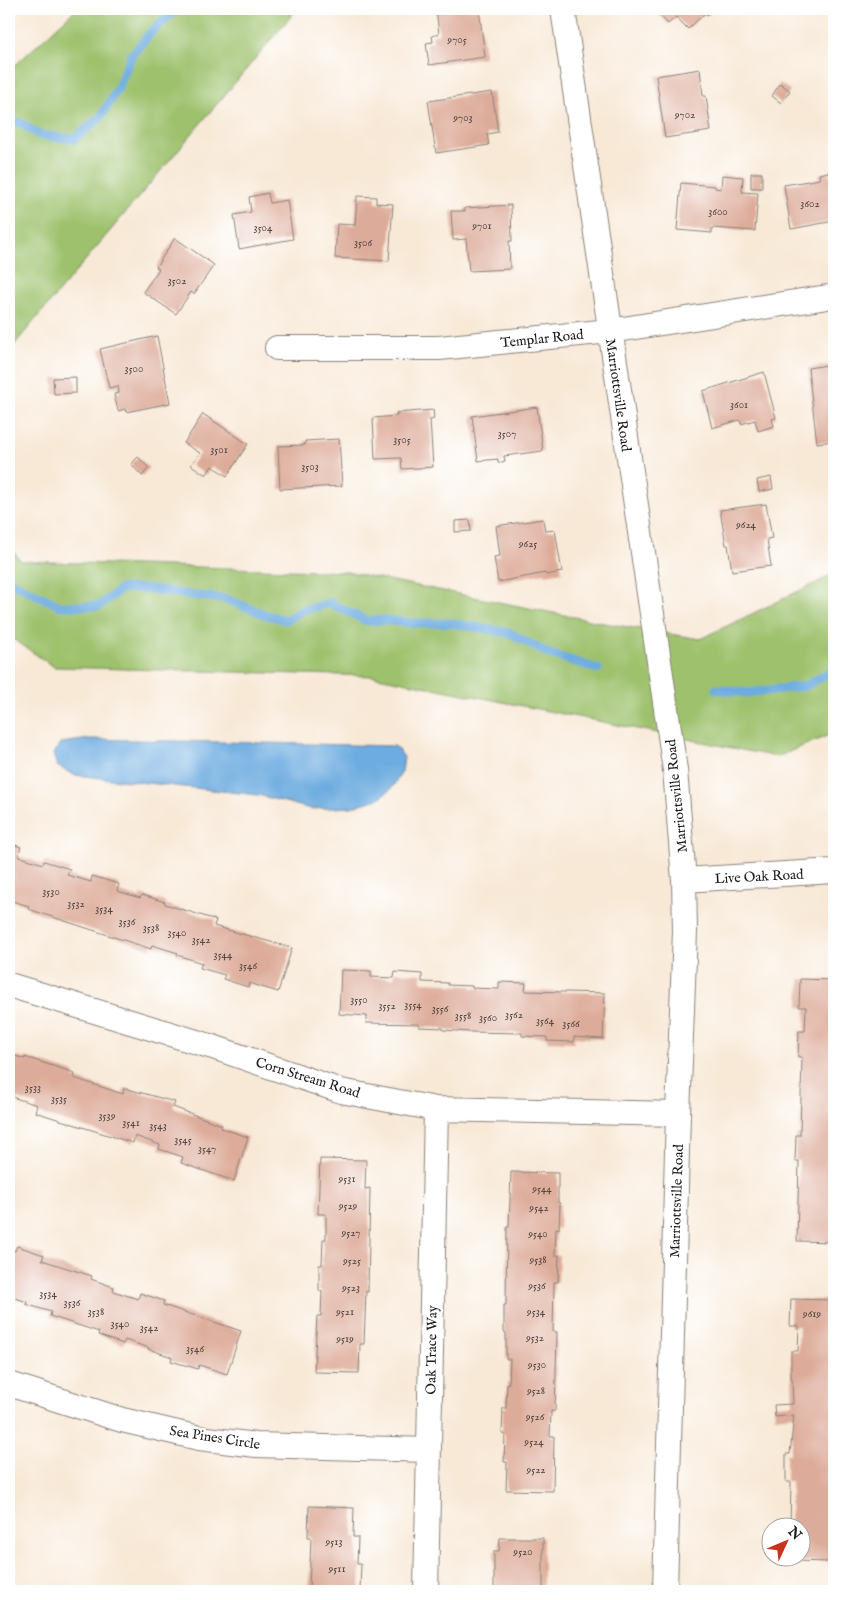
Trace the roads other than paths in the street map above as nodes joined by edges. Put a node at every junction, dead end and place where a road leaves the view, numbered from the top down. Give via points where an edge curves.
1 (563, 9) edge
2 (834, 296) edge
3 (610, 331) junction
4 (277, 348) dead end
5 (834, 871) edge
6 (684, 880) junction
7 (9, 985) edge
8 (436, 1109) junction
9 (678, 1114) junction
10 (9, 1384) edge
11 (428, 1450) junction
12 (426, 1591) edge
13 (665, 1591) edge

1 - 3 street, Marriottsville Road
2 - 3 street, Templar Road
3 - 4 street, Templar Road via 439,348
3 - 6 street, Marriottsville Road via 675,770
5 - 6 street, Live Oak Road
6 - 9 street, Marriottsville Road
7 - 8 street, Corn Stream Road via 213,1047 341,1091
8 - 9 street, Corn Stream Road
8 - 11 street, Oak Trace Way
9 - 13 street, Marriottsville Road
10 - 11 street, Sea Pines Circle via 122,1420 199,1438 256,1445
11 - 12 street, Oak Trace Way

